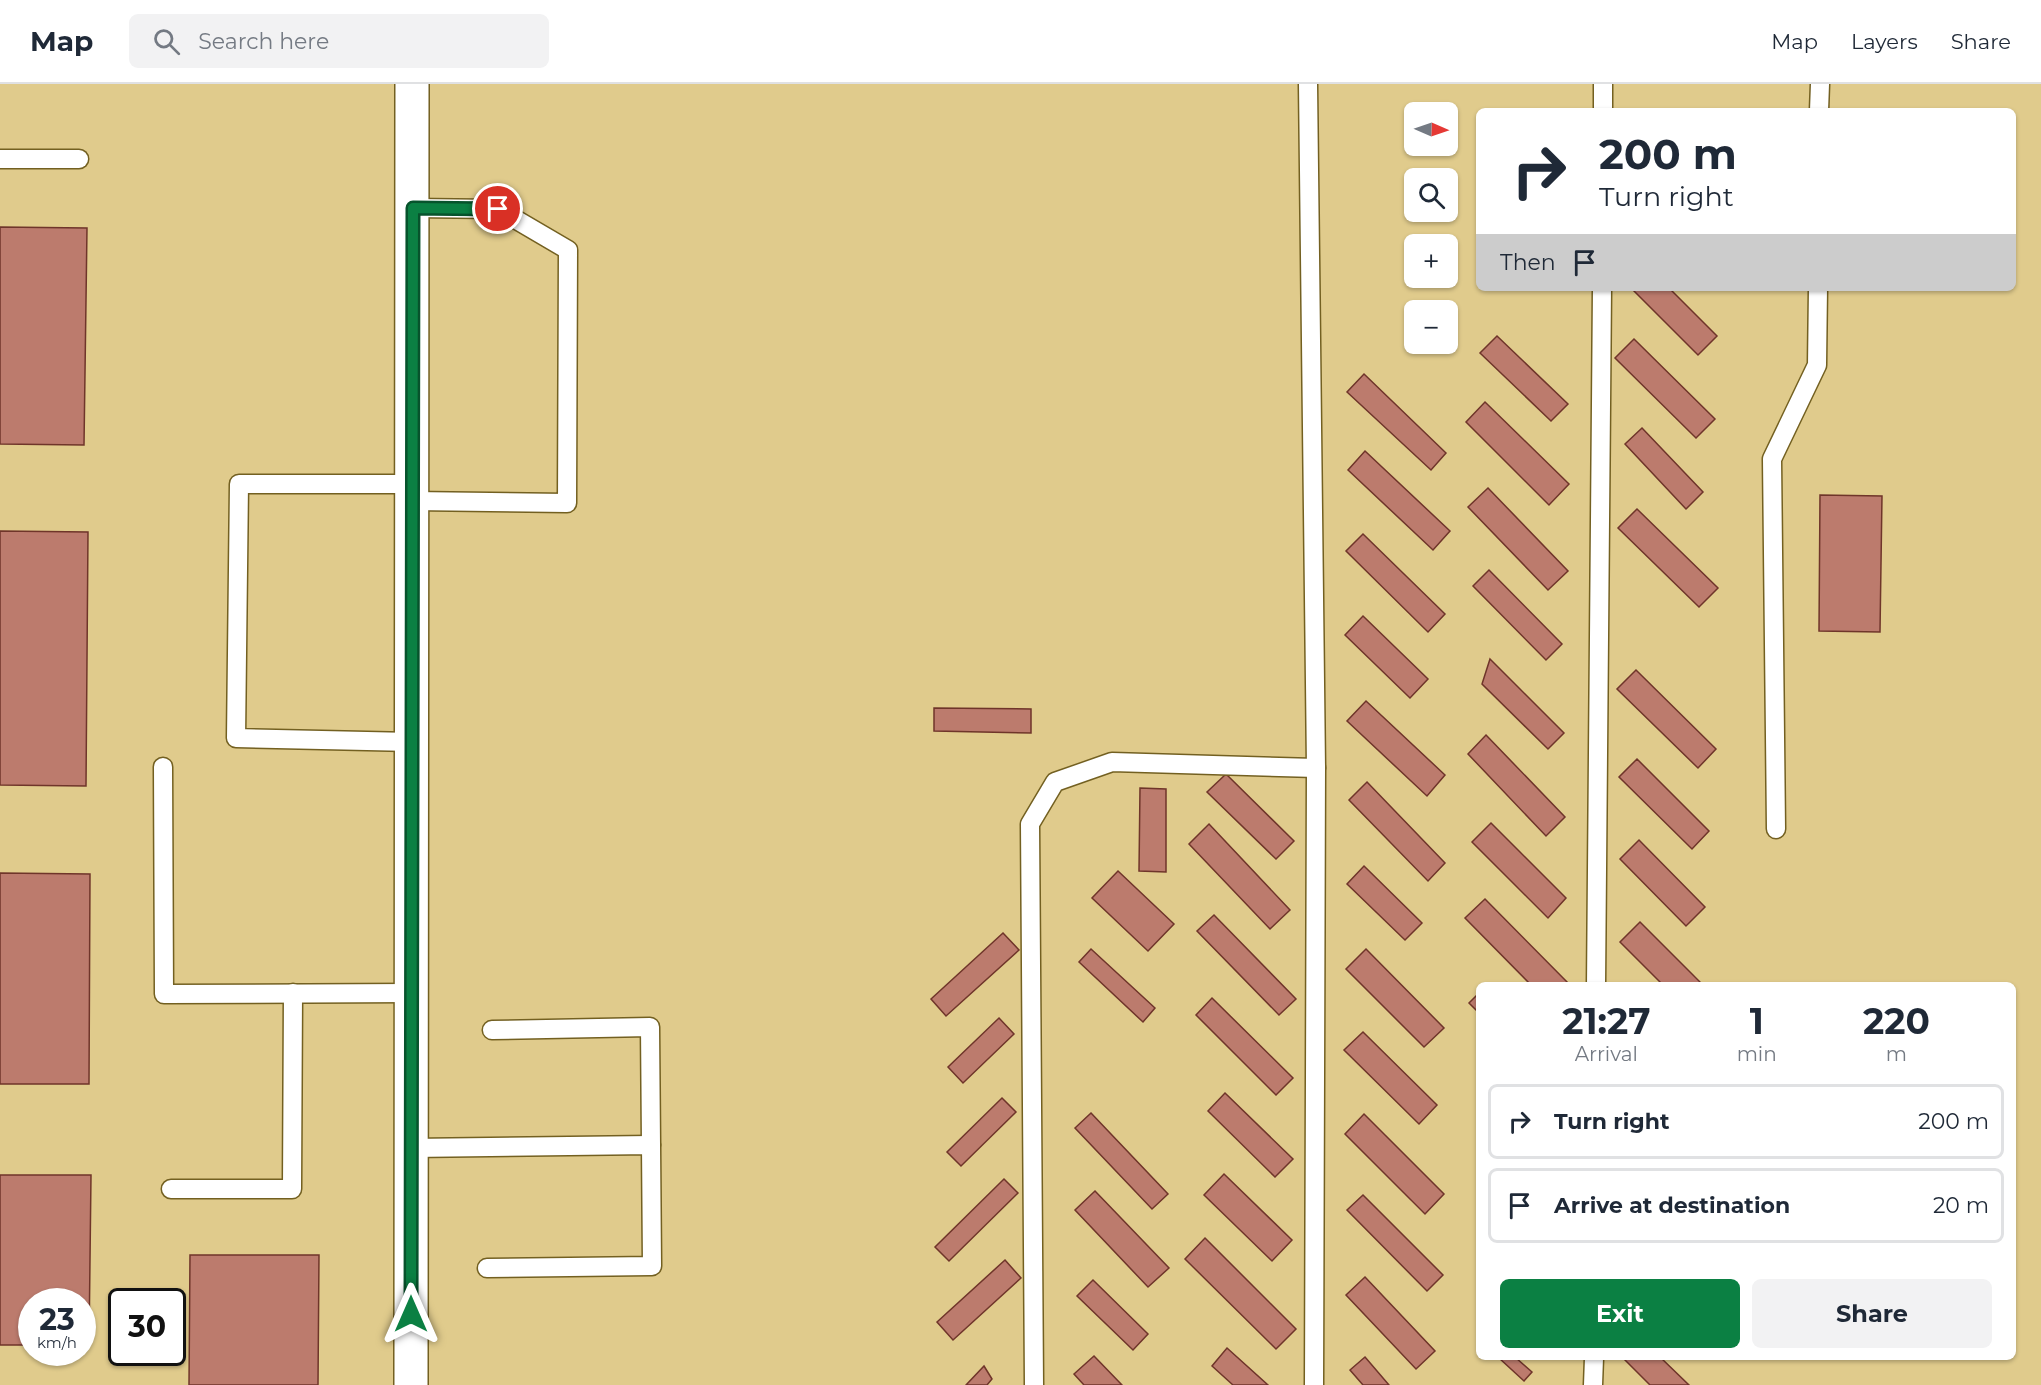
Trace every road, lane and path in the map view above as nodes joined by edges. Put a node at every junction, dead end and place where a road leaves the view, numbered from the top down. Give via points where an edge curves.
1 (412, 84) edge
2 (1308, 84) edge
3 (1603, 84) edge
4 (1820, 84) edge
5 (1603, 108) edge
6 (1819, 108) edge
7 (0, 159) edge
8 (79, 159) dead end
9 (413, 208) junction
10 (1602, 291) edge
11 (1818, 291) edge
12 (412, 493) junction
13 (412, 742) junction
14 (163, 767) dead end
15 (1316, 768) junction
16 (1776, 829) dead end
17 (1596, 982) edge
18 (293, 993) junction
19 (411, 993) junction
20 (492, 1030) dead end
21 (651, 1145) junction
22 (411, 1148) junction
23 (171, 1190) dead end
24 (487, 1268) dead end
25 (1593, 1360) edge
26 (411, 1385) edge
27 (1034, 1385) edge
28 (1314, 1385) edge
29 (1593, 1385) edge

1 - 9 street
2 - 15 lane
3 - 5 lane
4 - 6 lane
7 - 8 lane
9 - 12 street
9 - 12 lane via 498,209 568,250 567,503
10 - 17 lane
11 - 16 lane via 1817,365 1772,459
12 - 13 street
12 - 13 lane via 239,484 236,738
13 - 19 street
14 - 18 lane via 164,994
15 - 27 lane via 1112,762 1055,782 1030,824
15 - 28 lane
18 - 19 lane
18 - 23 lane via 292,1189
19 - 22 street
20 - 21 lane via 650,1027
21 - 22 lane
21 - 24 lane via 652,1266
22 - 26 street
25 - 29 lane

